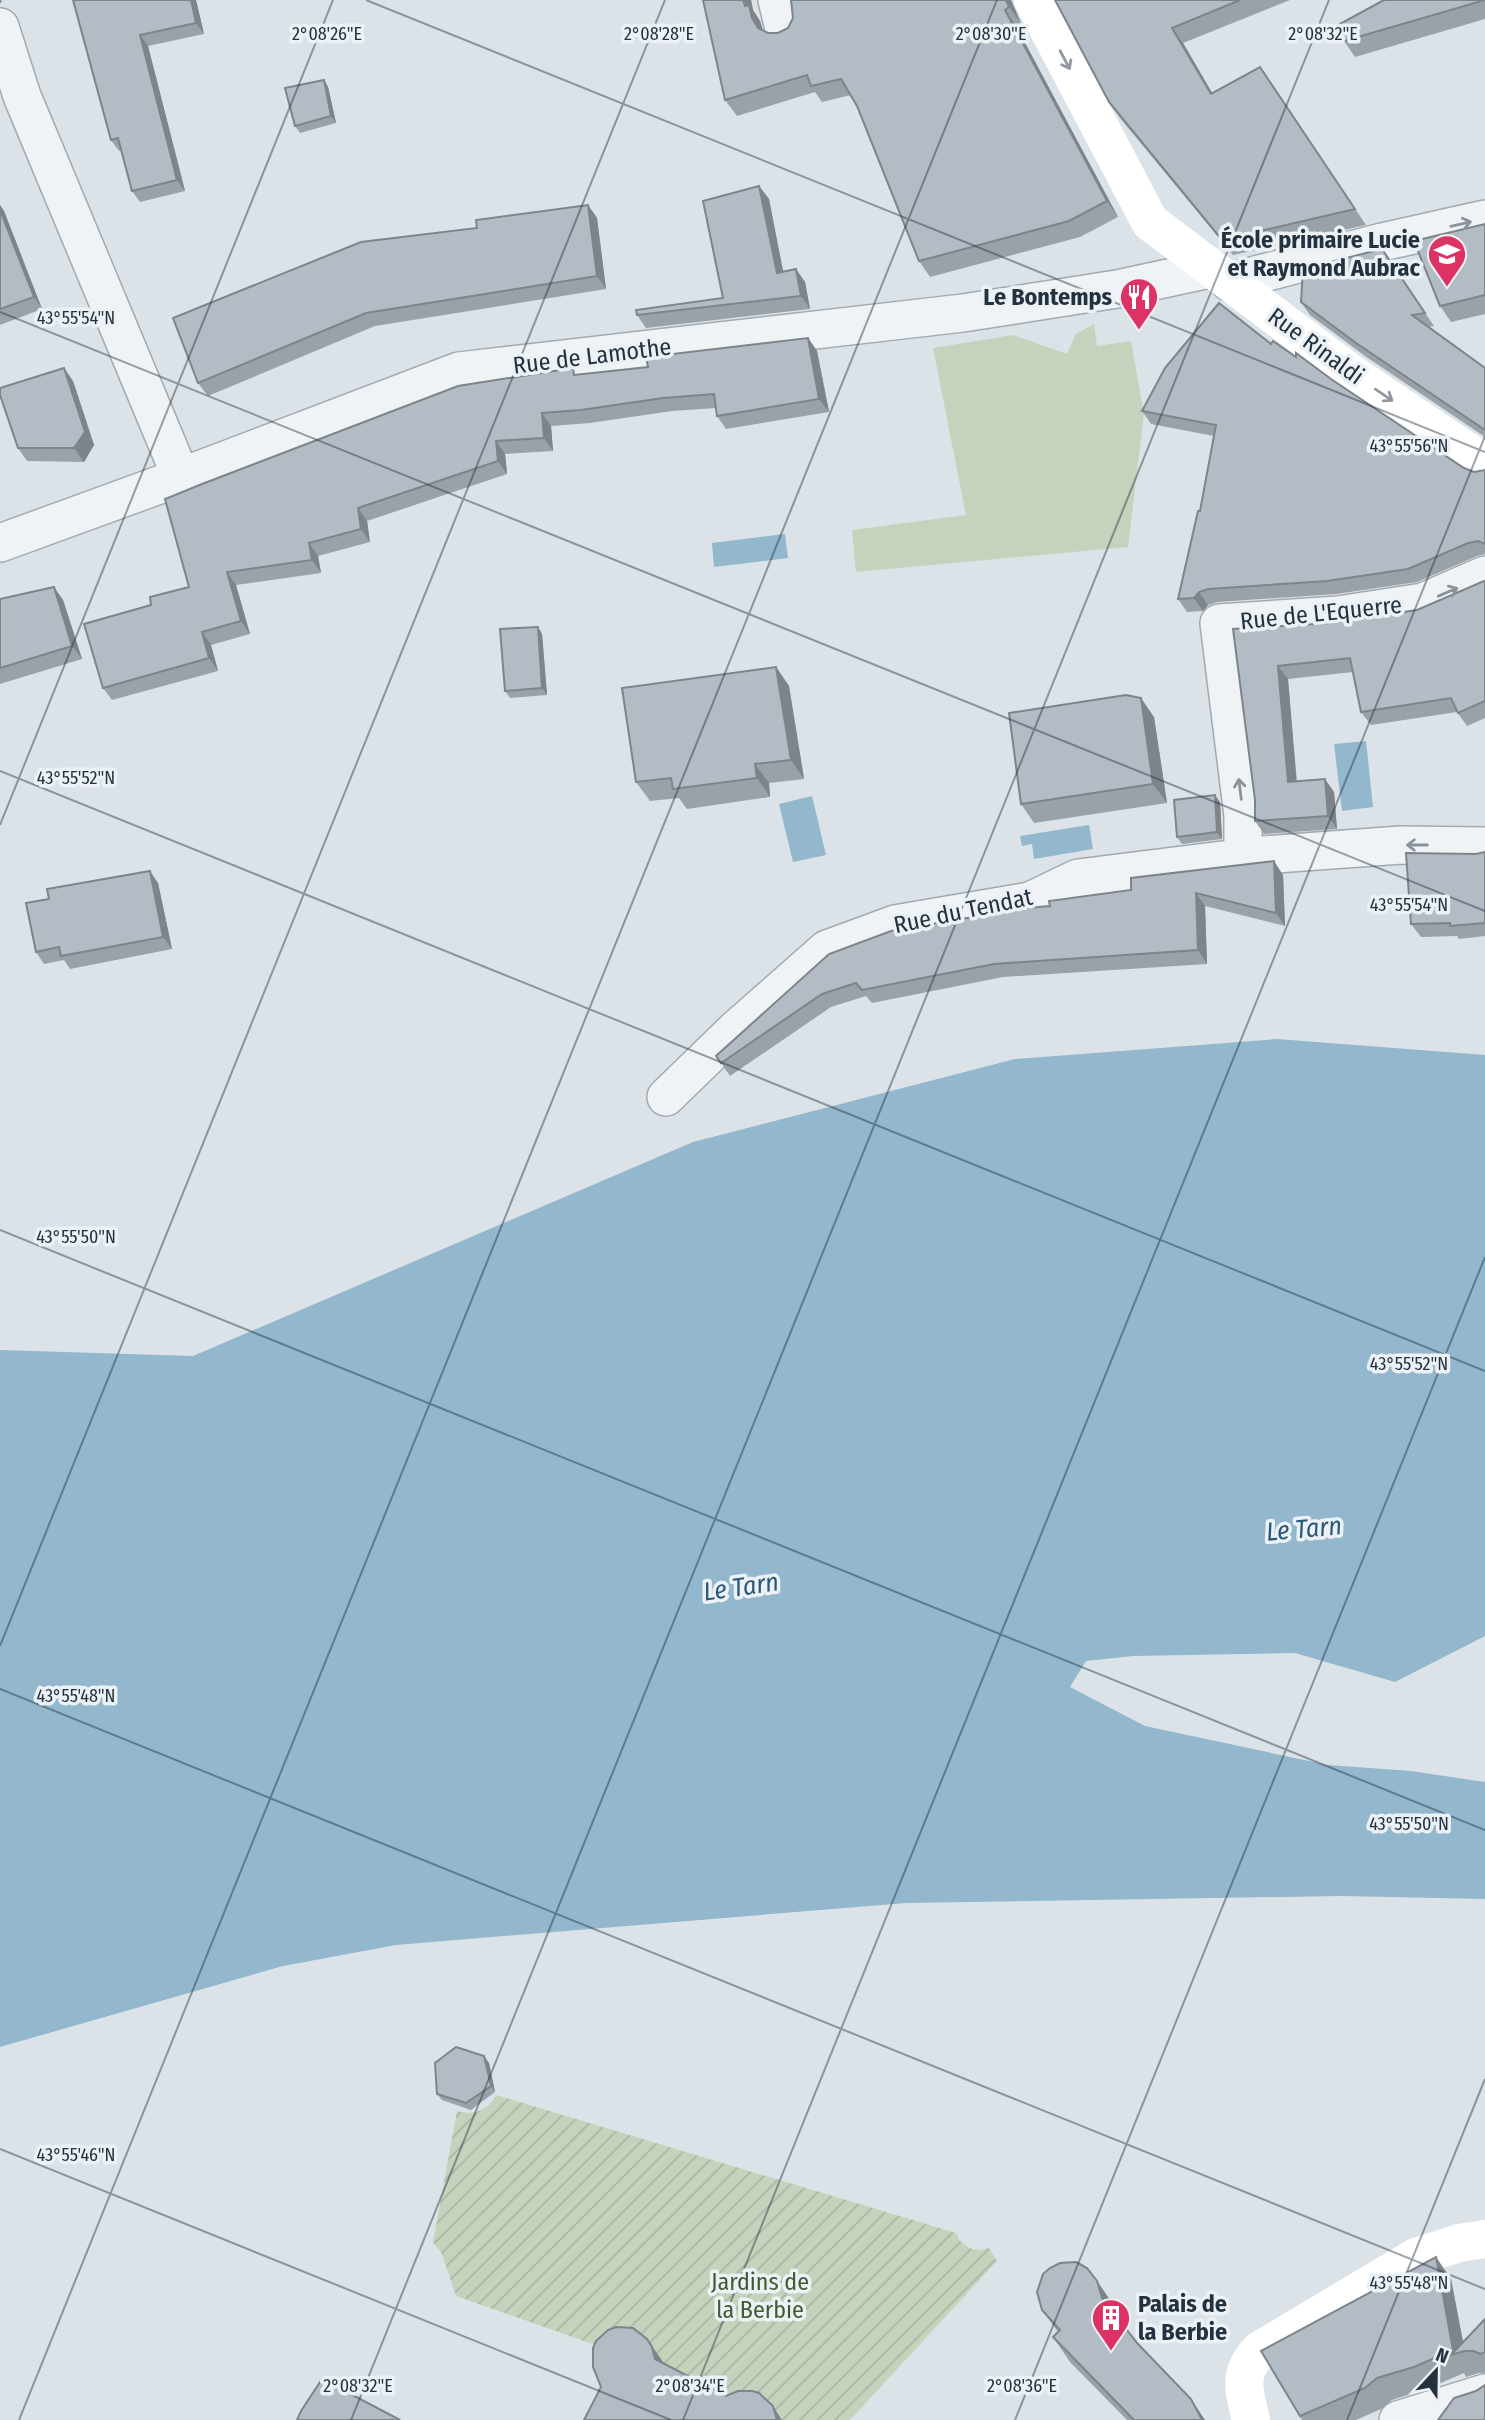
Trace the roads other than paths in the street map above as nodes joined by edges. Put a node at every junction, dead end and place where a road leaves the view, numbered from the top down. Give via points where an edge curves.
1 (1033, 0) edge
2 (0, 27) edge
3 (1485, 219) edge
4 (1220, 275) junction
5 (1485, 463) edge
6 (181, 477) junction
7 (0, 543) edge
8 (1485, 575) edge
9 (1485, 846) edge
10 (1243, 857) junction
11 (666, 1097) dead end
12 (1485, 2239) edge
13 (1485, 2393) edge
14 (1251, 2420) edge
15 (1398, 2420) edge

1 -> 4 street, Rue Rinaldi via 1150,222
2 - 6 street via 22,96
4 -> 3 street, Rue de Lamothe
4 -> 5 street, Rue Rinaldi via 1352,374
4 - 6 street, Rue de Lamothe via 963,313 459,371
6 - 7 street, Rue de Lamothe
10 -> 8 street, Rue de L'Equerre via 1243,816 1220,623 1338,615 1423,602
9 -> 10 street, Rue du Tendat via 1401,845
10 - 11 street, Rue du Tendat via 1078,878 1030,901 895,923 827,949
12 - 14 street via 1416,2257 1260,2350 1244,2373
13 - 15 street

